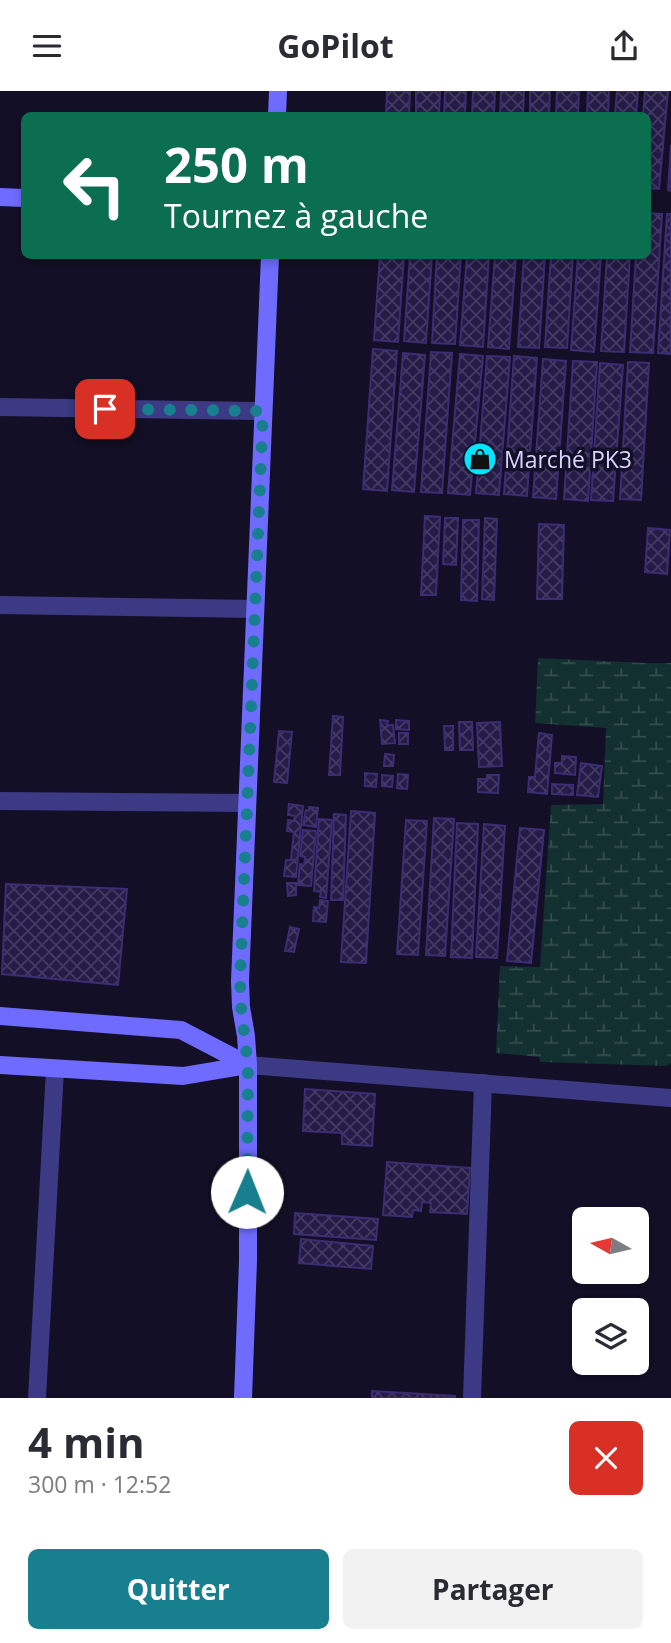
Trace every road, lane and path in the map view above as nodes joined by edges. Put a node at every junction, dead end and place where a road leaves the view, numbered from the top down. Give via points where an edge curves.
1 (278, 91) edge
2 (276, 112) edge
3 (0, 197) edge
4 (21, 198) edge
5 (270, 259) edge
6 (0, 407) edge
7 (263, 411) junction
8 (0, 605) edge
9 (255, 609) junction
10 (0, 801) edge
11 (247, 803) junction
12 (0, 1016) edge
13 (0, 1065) edge
14 (248, 1065) junction
15 (55, 1069) junction
16 (483, 1083) junction
17 (671, 1098) edge
18 (37, 1398) edge
19 (243, 1398) edge
20 (472, 1398) edge

1 - 2 street
3 - 4 street
5 - 7 street
6 - 7 street
7 - 9 street
8 - 9 street
9 - 11 street
10 - 11 street
11 - 14 street via 240,981
12 - 14 street via 181,1030
13 - 15 street
14 - 15 street via 183,1076
14 - 16 street
14 - 19 street
15 - 18 street
16 - 17 street
16 - 20 street

